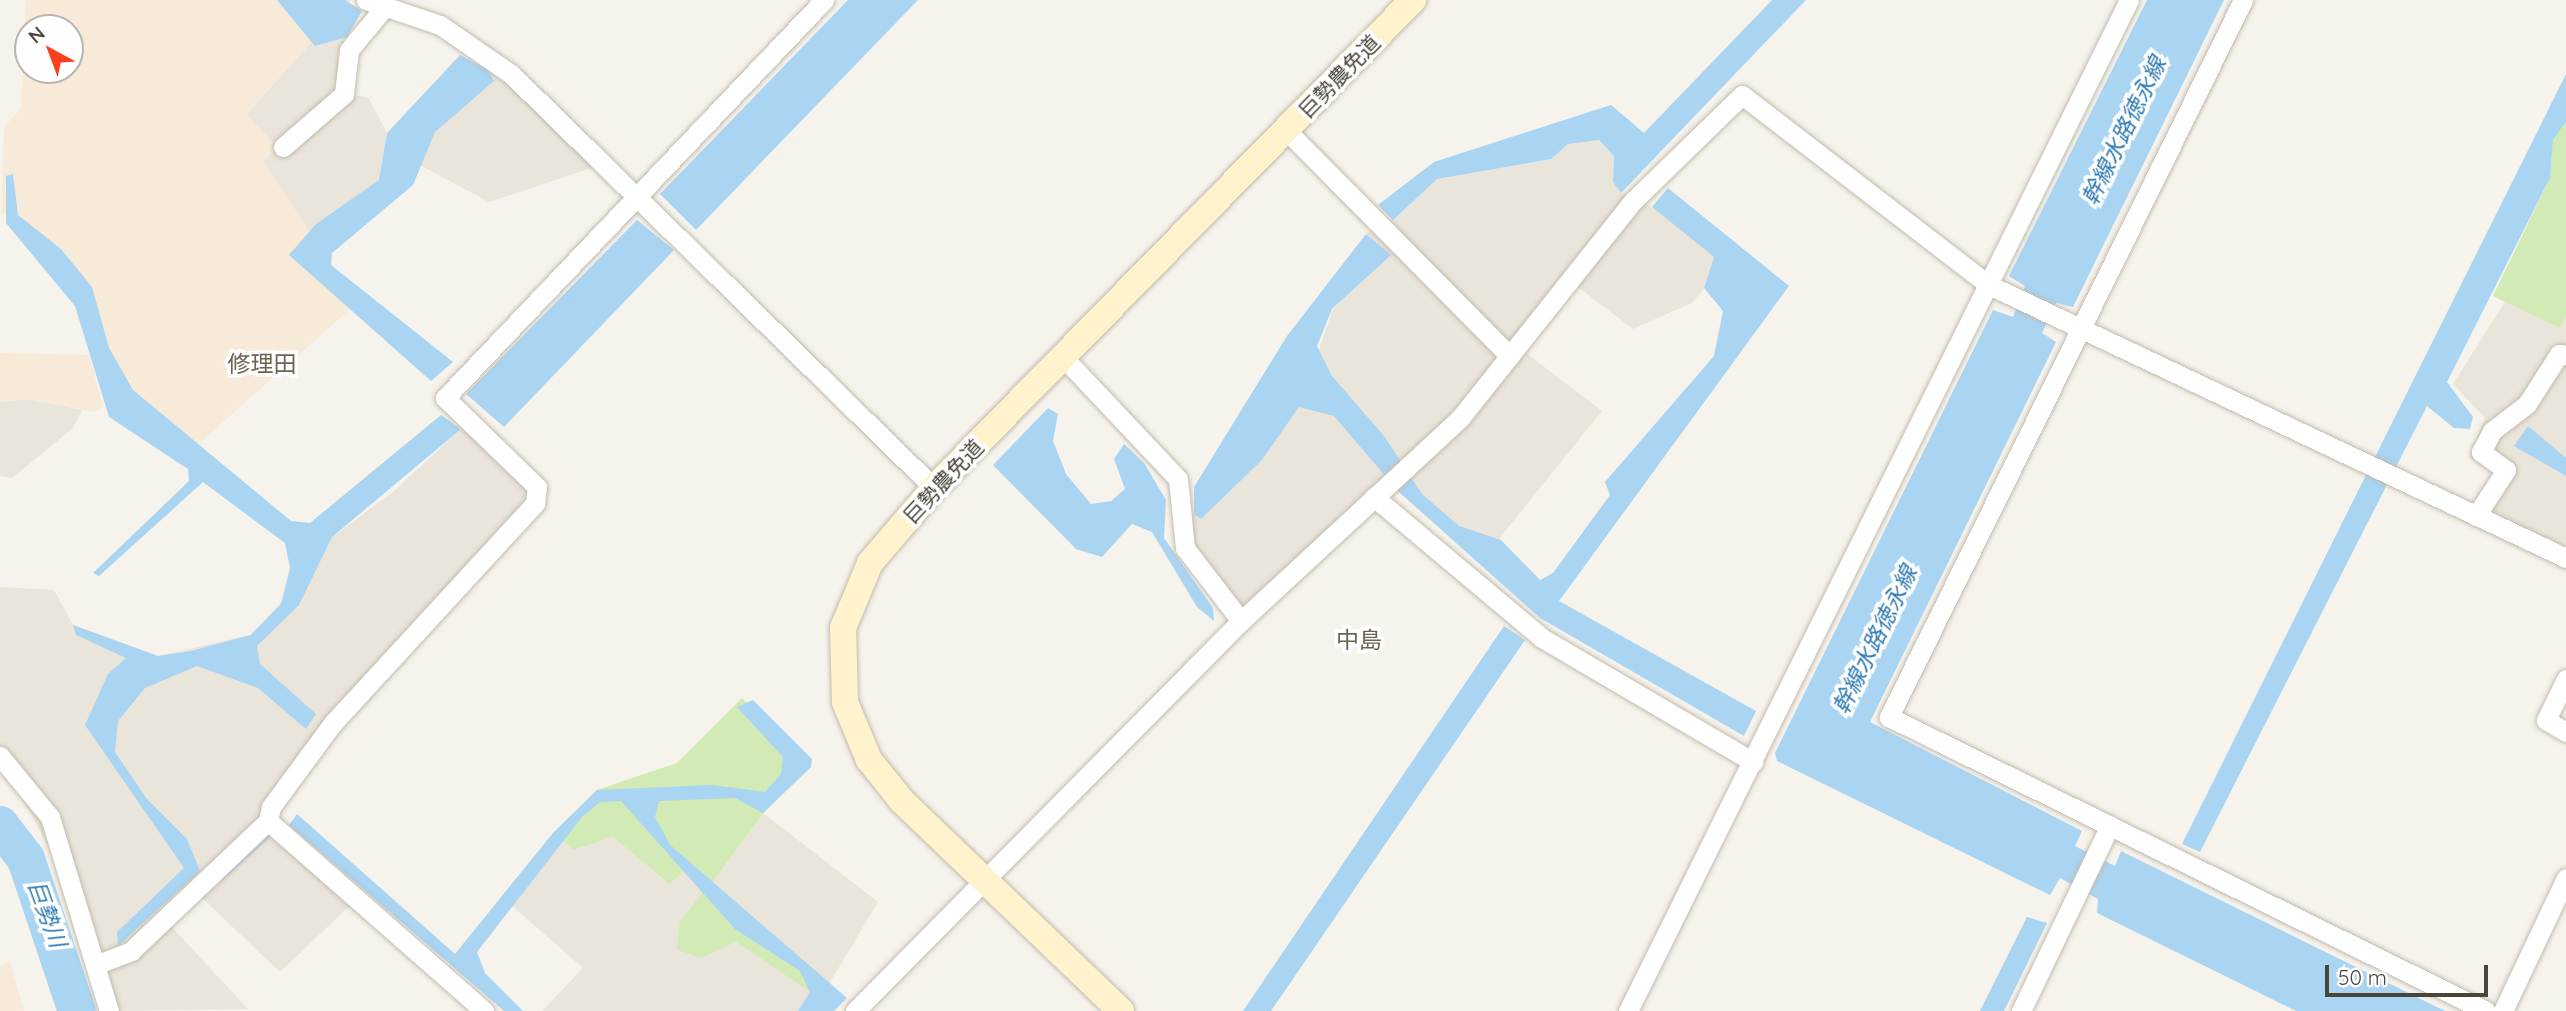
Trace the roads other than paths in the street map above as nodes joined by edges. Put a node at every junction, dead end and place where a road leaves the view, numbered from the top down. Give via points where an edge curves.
1 (824, 0) edge
2 (1413, 0) edge
3 (2129, 0) edge
4 (2243, 0) edge
5 (374, 5) edge
6 (1286, 130) junction
7 (283, 147) dead end
8 (636, 194) junction
9 (1994, 287) junction
10 (2079, 329) junction
11 (2566, 355) edge
12 (1510, 356) junction
13 (1064, 358) junction
14 (934, 488) junction
15 (1379, 492) junction
16 (2476, 516) junction
17 (2566, 558) edge
18 (1241, 621) junction
19 (2566, 679) edge
20 (2566, 732) edge
21 (0, 756) edge
22 (1753, 762) junction
23 (268, 821) junction
24 (2110, 825) junction
25 (2566, 878) edge
26 (981, 879) junction
27 (95, 965) junction
28 (860, 1009) edge
29 (109, 1011) edge
30 (484, 1011) edge
31 (1121, 1011) edge
32 (1628, 1011) edge
33 (2021, 1011) edge
34 (2486, 1011) edge
35 (2503, 1011) edge

1 - 8 street
2 - 6 street, 巨勢農免道
3 - 9 street
4 - 10 street
5 - 7 street via 349,50 344,94
5 - 8 street via 440,25 511,74
6 - 12 street
6 - 13 street, 巨勢農免道
8 - 14 street
8 - 23 street via 445,398 537,486 535,503 333,723 271,807
9 - 10 street
9 - 12 street via 1742,94 1633,201
9 - 22 street
10 - 16 street
10 - 24 street via 1889,717
11 - 16 street via 2559,354 2527,404 2493,431 2481,452 2506,470
12 - 15 street via 1461,417
13 - 14 street, 巨勢農免道
13 - 18 street via 1178,479 1185,548
14 - 26 street, 巨勢農免道 via 870,563 843,628 845,702 869,760
15 - 18 street
15 - 22 street via 1542,638
16 - 17 street
18 - 26 street
19 - 20 street via 2546,720
21 - 27 street via 50,817
22 - 32 street
23 - 27 street via 131,951
23 - 30 street
24 - 33 street
24 - 34 street
25 - 35 street
26 - 28 street
26 - 31 street, 巨勢農免道
27 - 29 street

